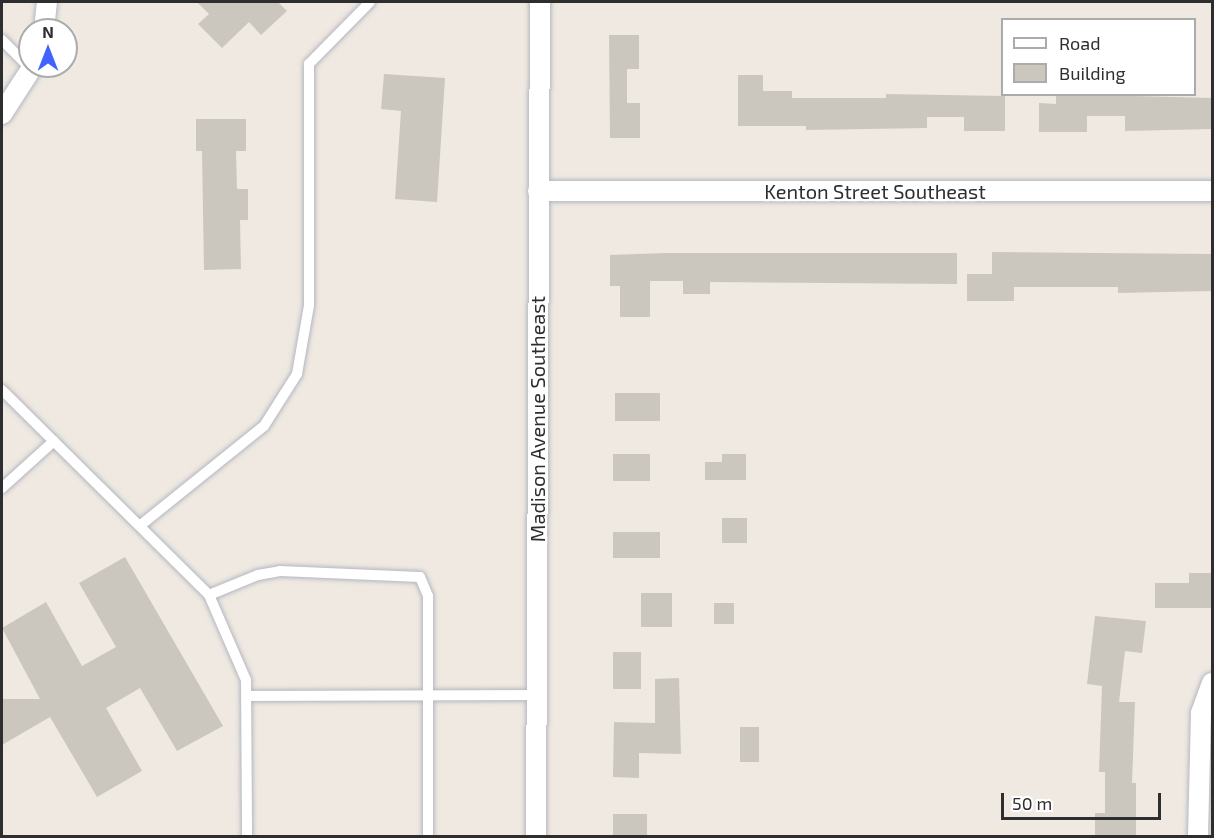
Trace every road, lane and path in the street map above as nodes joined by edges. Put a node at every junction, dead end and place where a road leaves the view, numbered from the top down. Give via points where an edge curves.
1 (47, 2) edge
2 (370, 2) edge
3 (540, 2) edge
4 (45, 18) edge
5 (2, 40) edge
6 (18, 55) edge
7 (25, 78) edge
8 (2, 114) edge
9 (538, 191) junction
10 (1212, 191) edge
11 (2, 390) edge
12 (54, 441) junction
13 (3, 484) edge
14 (142, 524) junction
15 (209, 595) junction
16 (1212, 682) edge
17 (428, 695) junction
18 (536, 695) junction
19 (247, 696) junction
20 (247, 837) edge
21 (428, 837) edge
22 (536, 837) edge
23 (1198, 837) edge

1 - 4 street
2 - 14 lane via 309,64 309,305 297,374 264,426
3 - 9 street, Madison Avenue Southeast
5 - 6 lane
7 - 8 street
9 - 10 street, Kenton Street Southeast
9 - 18 street, Madison Avenue Southeast
11 - 12 lane
12 - 13 lane
12 - 14 lane
14 - 15 lane
15 - 17 lane via 269,572 415,574 425,583 428,596
15 - 19 lane via 242,666
16 - 23 street via 1201,713
17 - 18 lane
17 - 19 lane
17 - 21 lane
18 - 22 street, Madison Avenue Southeast
19 - 20 lane

